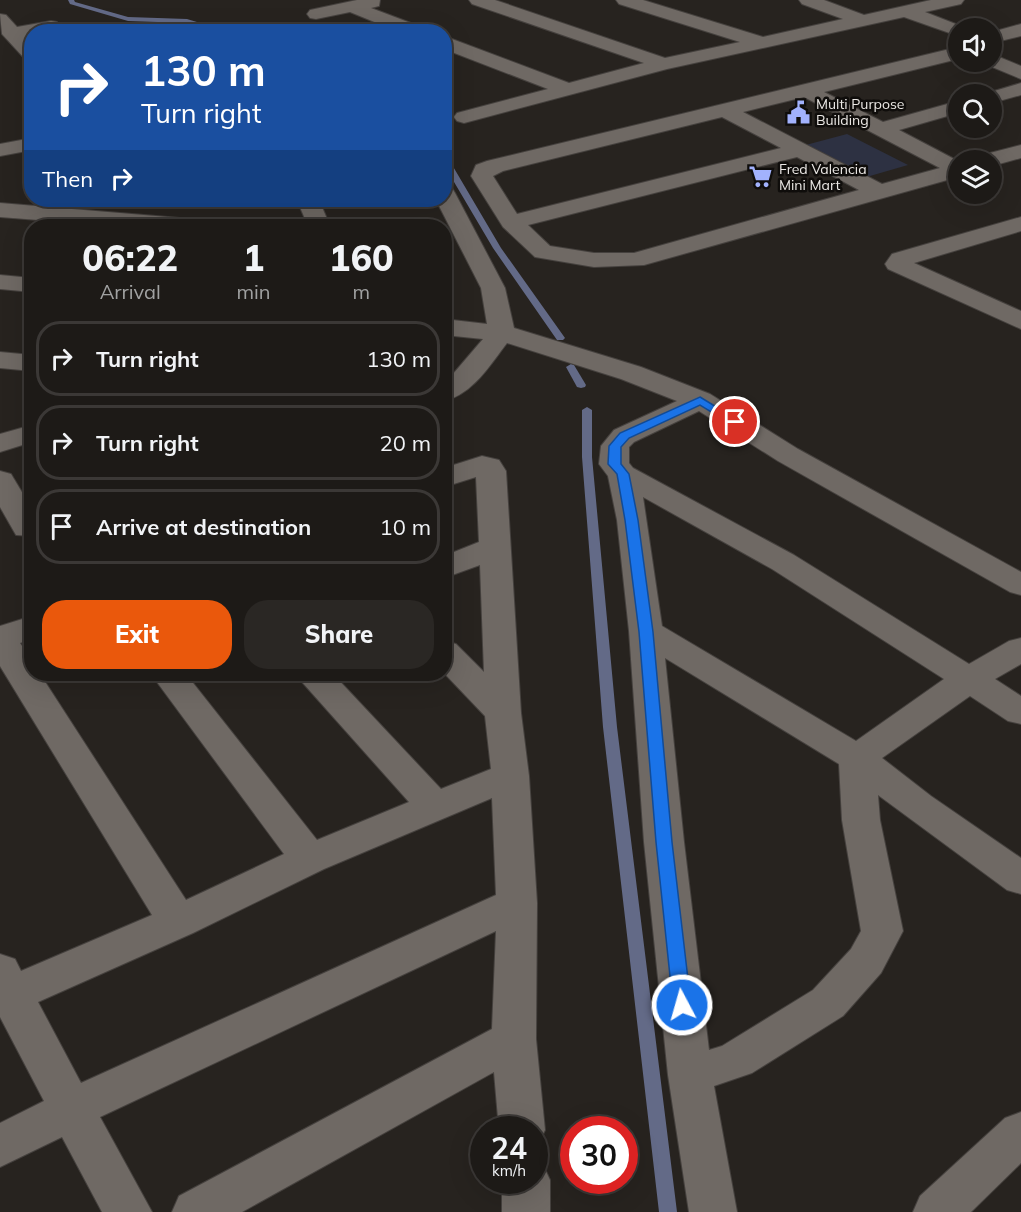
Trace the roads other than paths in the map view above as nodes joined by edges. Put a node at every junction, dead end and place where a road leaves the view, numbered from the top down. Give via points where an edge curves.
1 (382, 0) edge
2 (478, 0) edge
3 (807, 0) edge
4 (955, 0) edge
5 (635, 1) edge
6 (353, 7) junction
7 (906, 11) junction
8 (316, 14) dead end
9 (862, 20) junction
10 (397, 24) edge
11 (5, 26) edge
12 (24, 26) edge
13 (948, 26) edge
14 (1021, 30) edge
15 (1002, 35) edge
16 (762, 42) junction
17 (452, 45) edge
18 (24, 46) edge
19 (948, 55) edge
20 (664, 64) junction
21 (1002, 64) edge
22 (1021, 72) edge
23 (1021, 89) edge
24 (569, 90) junction
25 (807, 90) junction
26 (1002, 94) edge
27 (723, 109) junction
28 (948, 110) edge
29 (464, 117) dead end
30 (881, 129) junction
31 (24, 146) edge
32 (0, 150) edge
33 (800, 150) junction
34 (1021, 151) edge
35 (1002, 157) edge
36 (948, 164) edge
37 (948, 172) edge
38 (24, 192) edge
39 (881, 193) junction
40 (0, 197) edge
41 (451, 207) edge
42 (0, 210) edge
43 (108, 219) edge
44 (511, 222) junction
45 (1018, 227) edge
46 (452, 250) edge
47 (472, 251) junction
48 (0, 282) edge
49 (24, 284) edge
50 (1021, 321) edge
51 (452, 328) edge
52 (502, 333) junction
53 (0, 360) edge
54 (24, 362) edge
55 (452, 388) edge
56 (700, 400) junction
57 (24, 436) edge
58 (0, 443) edge
59 (623, 474) junction
60 (452, 475) edge
61 (0, 480) edge
62 (19, 531) edge
63 (495, 547) junction
64 (452, 565) edge
65 (1021, 585) edge
66 (24, 630) edge
67 (646, 632) junction
68 (0, 638) edge
69 (1021, 649) edge
70 (452, 660) edge
71 (24, 676) edge
72 (969, 679) junction
73 (27, 681) edge
74 (173, 681) edge
75 (320, 681) edge
76 (1021, 712) edge
77 (503, 713) junction
78 (857, 758) junction
79 (510, 776) junction
80 (436, 808) junction
81 (310, 859) junction
82 (1021, 879) edge
83 (518, 903) junction
84 (178, 922) junction
85 (4, 988) edge
86 (514, 1039) junction
87 (690, 1075) junction
88 (71, 1109) junction
89 (521, 1116) edge
90 (1021, 1133) edge
91 (0, 1146) edge
92 (526, 1194) edge
93 (128, 1212) edge
94 (195, 1212) edge
95 (526, 1212) edge
96 (713, 1212) edge
97 (937, 1212) edge

1 - 6 street
2 - 20 street
3 - 9 street
4 - 7 street
5 - 16 street
6 - 8 street
6 - 10 street
7 - 9 street
7 - 13 street
9 - 16 street
11 - 12 street
11 - 18 street
14 - 15 street
16 - 20 street
17 - 24 street
19 - 25 street
20 - 24 street
21 - 22 street
23 - 26 street
24 - 29 street
25 - 27 street
25 - 30 street
27 - 33 street
27 - 44 street via 484,170 482,177
28 - 30 street
30 - 36 street
31 - 32 street
33 - 39 street
33 - 44 street
34 - 35 street
37 - 39 street
38 - 40 street
39 - 44 street via 635,260 594,260 543,252
41 - 47 street
42 - 43 street
45 - 50 street via 901,259 897,264
46 - 47 street
47 - 52 street via 493,288
48 - 49 street
51 - 52 street
52 - 55 street via 463,380
52 - 56 street via 631,373
53 - 54 street
56 - 59 street via 624,436 615,446 614,464
56 - 65 street via 788,455
57 - 58 street
59 - 67 street
59 - 72 street via 783,562
60 - 63 street via 489,466
61 - 62 street
63 - 64 street
63 - 77 street
66 - 68 street
67 - 78 street
67 - 87 street
68 - 71 street
69 - 72 street
70 - 77 street
72 - 76 street
72 - 78 street
73 - 84 street
74 - 81 street
75 - 80 street
77 - 79 street
78 - 82 street
78 - 87 street via 861,820 882,932 866,961 828,1003 736,1060
79 - 80 street
79 - 83 street
80 - 81 street
81 - 84 street
83 - 86 street
83 - 88 street
84 - 85 street
85 - 88 street
86 - 89 street
86 - 94 street
87 - 96 street
88 - 91 street
88 - 93 street
90 - 97 street
92 - 95 street

